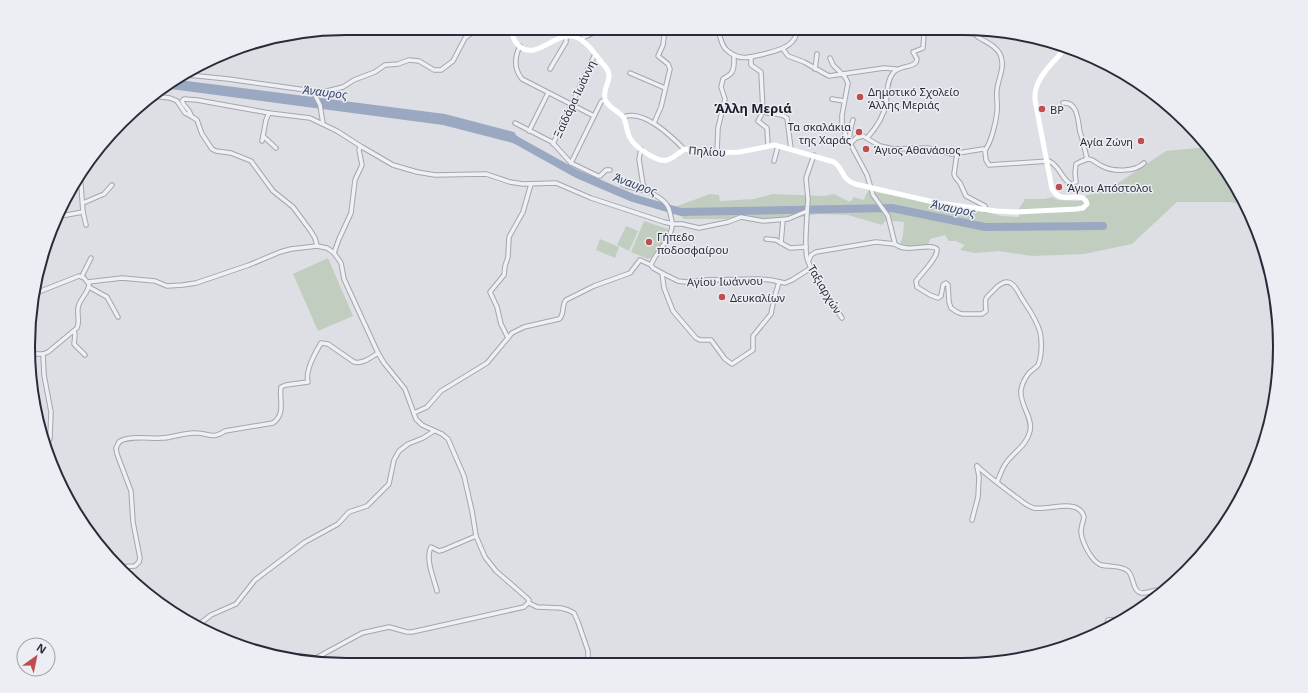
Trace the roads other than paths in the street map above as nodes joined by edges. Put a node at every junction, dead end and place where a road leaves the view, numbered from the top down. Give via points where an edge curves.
1 (469, 35) edge
2 (512, 35) edge
3 (590, 35) edge
4 (664, 35) edge
5 (718, 35) edge
6 (796, 35) edge
7 (924, 35) edge
8 (566, 36) junction
9 (977, 36) edge
10 (580, 40) junction
11 (520, 46) junction
12 (783, 49) junction
13 (1062, 52) edge
14 (595, 54) junction
15 (817, 54) dead end
16 (734, 56) junction
17 (751, 58) junction
18 (830, 58) dead end
19 (815, 68) junction
20 (550, 69) dead end
21 (896, 69) junction
22 (630, 73) dead end
23 (844, 75) junction
24 (194, 76) edge
25 (665, 88) junction
26 (313, 91) junction
27 (548, 93) junction
28 (160, 97) edge
29 (605, 99) junction
30 (832, 99) dead end
31 (844, 101) junction
32 (1063, 103) dead end
33 (572, 105) junction
34 (763, 112) junction
35 (269, 113) junction
36 (192, 116) junction
37 (594, 116) junction
38 (623, 117) junction
39 (853, 120) dead end
40 (516, 123) dead end
41 (654, 123) junction
42 (323, 124) junction
43 (529, 131) junction
44 (263, 136) junction
45 (866, 138) junction
46 (262, 141) dead end
47 (849, 142) junction
48 (554, 144) junction
49 (768, 146) junction
50 (778, 146) junction
51 (362, 147) junction
52 (276, 148) dead end
53 (641, 149) junction
54 (791, 149) junction
55 (684, 150) junction
56 (985, 150) junction
57 (718, 153) junction
58 (956, 153) junction
59 (814, 155) junction
60 (1088, 159) junction
61 (774, 161) dead end
62 (1047, 161) junction
63 (1144, 163) dead end
64 (571, 164) junction
65 (610, 170) dead end
66 (622, 181) dead end
67 (81, 184) edge
68 (531, 184) junction
69 (112, 186) dead end
70 (870, 187) junction
71 (645, 188) junction
72 (82, 203) junction
73 (986, 210) junction
74 (807, 211) junction
75 (83, 212) junction
76 (64, 215) edge
77 (783, 220) junction
78 (673, 224) junction
79 (86, 225) dead end
80 (766, 239) dead end
81 (781, 243) junction
82 (896, 244) junction
83 (318, 246) junction
84 (806, 247) junction
85 (334, 253) junction
86 (91, 258) dead end
87 (809, 263) junction
88 (652, 265) junction
89 (811, 268) junction
90 (662, 274) junction
91 (82, 276) junction
92 (88, 282) junction
93 (779, 282) junction
94 (89, 287) junction
95 (40, 291) edge
96 (118, 316) dead end
97 (842, 318) dead end
98 (74, 331) junction
99 (508, 338) junction
100 (378, 353) junction
101 (35, 354) edge
102 (43, 354) junction
103 (85, 355) dead end
104 (414, 413) junction
105 (434, 431) junction
106 (50, 439) edge
107 (997, 482) junction
108 (972, 520) dead end
109 (476, 536) junction
110 (126, 567) edge
111 (1156, 590) edge
112 (437, 592) dead end
113 (529, 603) junction
114 (202, 622) edge
115 (319, 656) edge
116 (588, 658) edge

1 - 26 street via 453,61 441,70 434,70 419,61 409,60 384,65 375,72 338,89
2 - 11 main road
3 - 10 street
4 - 25 street via 658,56 669,66
5 - 16 street via 722,46
6 - 12 street
7 - 21 street via 923,48 913,52 917,62
8 - 10 main road
8 - 11 main road via 536,49 527,50
8 - 20 street via 566,42
9 - 56 street via 998,51 1002,63 997,88 996,114
10 - 14 main road
11 - 27 street via 516,54 516,69 519,75 526,82
12 - 17 street
12 - 19 street via 788,56
13 - 62 main road via 1041,79 1035,93
14 - 29 main road via 609,73
14 - 33 street, Ξαϊδάρα Ιωάννη
15 - 19 street
16 - 17 street
16 - 57 street via 732,71 721,83 725,99 718,128
17 - 34 street via 751,65 762,72
18 - 23 street via 833,65
19 - 23 street via 829,76
21 - 23 street via 884,68
21 - 45 street via 889,79 881,119
22 - 25 street
23 - 31 street via 848,85
24 - 26 street
25 - 41 street
26 - 42 street via 322,113
27 - 33 street
27 - 43 street
28 - 36 street via 172,98 185,113
29 - 37 street
29 - 38 main road
30 - 31 street
31 - 47 street via 842,125
32 - 60 street via 1071,104 1076,111
33 - 37 street
33 - 48 street, Ξαϊδάρα Ιωάννη
34 - 49 street via 758,121 767,128
34 - 54 street via 779,113 787,118
35 - 36 street via 182,100
35 - 42 street via 307,118
35 - 44 street
36 - 83 street via 197,120 212,149 253,162 273,191 293,207
37 - 64 street
38 - 41 street via 633,116
38 - 53 main road, Πηλίου via 630,138
39 - 47 street
40 - 43 street
41 - 55 street
42 - 51 street
43 - 48 street
44 - 46 street
44 - 52 street
45 - 47 street via 858,137
45 - 58 street via 890,149 928,148
47 - 70 street via 867,175
48 - 64 street
49 - 50 main road, Πηλίου
49 - 57 main road, Πηλίου via 740,152
50 - 54 main road, Πηλίου
50 - 61 street
51 - 68 street via 393,165 417,172 435,175 486,174 510,182
51 - 85 street via 359,150 362,165 355,180 351,213
53 - 55 main road, Πηλίου via 666,160
53 - 71 street via 639,159
54 - 59 main road, Πηλίου
55 - 57 main road, Πηλίου
56 - 58 street
56 - 62 street via 986,162 989,165
58 - 73 street via 955,177 966,196 984,206
59 - 70 main road, Πηλίου via 835,162 850,182
59 - 74 street, Ταξιαρχών via 806,178
60 - 62 street via 1076,164 1076,182 1071,184 1056,165
60 - 63 street via 1114,170 1138,168
62 - 73 main road, Πηλίου via 1050,184 1055,194 1064,198 1083,198 1086,202 1085,207 1016,212
64 - 65 street via 598,176
66 - 71 street via 623,185 630,188
67 - 72 street
68 - 78 street via 552,182 591,198
68 - 99 street via 523,212 509,237 504,275 490,292
69 - 72 street via 104,194
70 - 73 main road, Πηλίου via 938,203
70 - 82 street via 886,212
71 - 78 street via 668,206
72 - 75 street
74 - 77 street
74 - 84 street, Ταξιαρχών
75 - 76 street
75 - 79 street
77 - 78 street via 764,221 741,217 699,228
77 - 81 street
78 - 88 street
80 - 81 street
81 - 84 street via 790,248
82 - 87 street via 876,242 815,252 810,256
82 - 107 street via 908,248 932,246 937,249 938,252 917,279 916,285 930,296 938,298 942,294 944,284 947,284 951,308 957,312 983,314 986,311 984,303 987,296 1000,284 1008,282 1016,288 1037,323 1041,338 1040,358 1021,389 1030,432 1021,447 1006,463
83 - 85 street
83 - 92 street via 286,250 187,285 167,286 155,281 122,278
84 - 87 street, Ταξιαρχών
85 - 100 street via 341,263 344,279
86 - 91 street
87 - 89 street, Ταξιαρχών
88 - 90 street, Αγίου Ιωάννου
88 - 99 street, Αγίου Ιωάννου via 640,260 630,273 594,286 566,300 563,303 561,318 524,327 512,332
89 - 93 street, Αγίου Ιωάννου via 790,282
89 - 97 street, Ταξιαρχών
90 - 93 street, Αγίου Ιωάννου via 683,282 758,279
90 - 93 street via 664,288 675,314 696,338 711,340 725,360 732,364 753,350 753,336 771,314
91 - 92 street
91 - 95 street
92 - 94 street
94 - 96 street via 107,297
94 - 98 street via 78,308 78,325
98 - 102 street
98 - 103 street via 74,344
99 - 104 street via 487,363 441,391 427,407
100 - 104 street via 404,389
100 - 110 street via 362,362 354,362 328,344 321,343 306,377 308,382 281,387 281,412 273,423 225,431 215,436 194,433 163,438 126,439 119,442 117,454 131,492 133,522 140,558 135,566
101 - 102 street
102 - 106 street via 51,412
104 - 105 street via 418,422
105 - 109 street via 448,439 464,476
105 - 114 street via 401,449 394,460 389,484 367,506 347,514 338,524 305,542 255,580 236,604 211,615
107 - 108 street via 977,466 978,497
107 - 111 street via 1030,507 1041,509 1069,506 1080,510 1084,517 1082,538 1096,562 1128,570 1139,592
109 - 112 street via 443,550 438,551 431,547 430,560
109 - 113 street via 490,564 525,596
113 - 115 street via 524,607 412,632 389,627 368,631
113 - 116 street via 537,607 561,608 574,613 588,650

